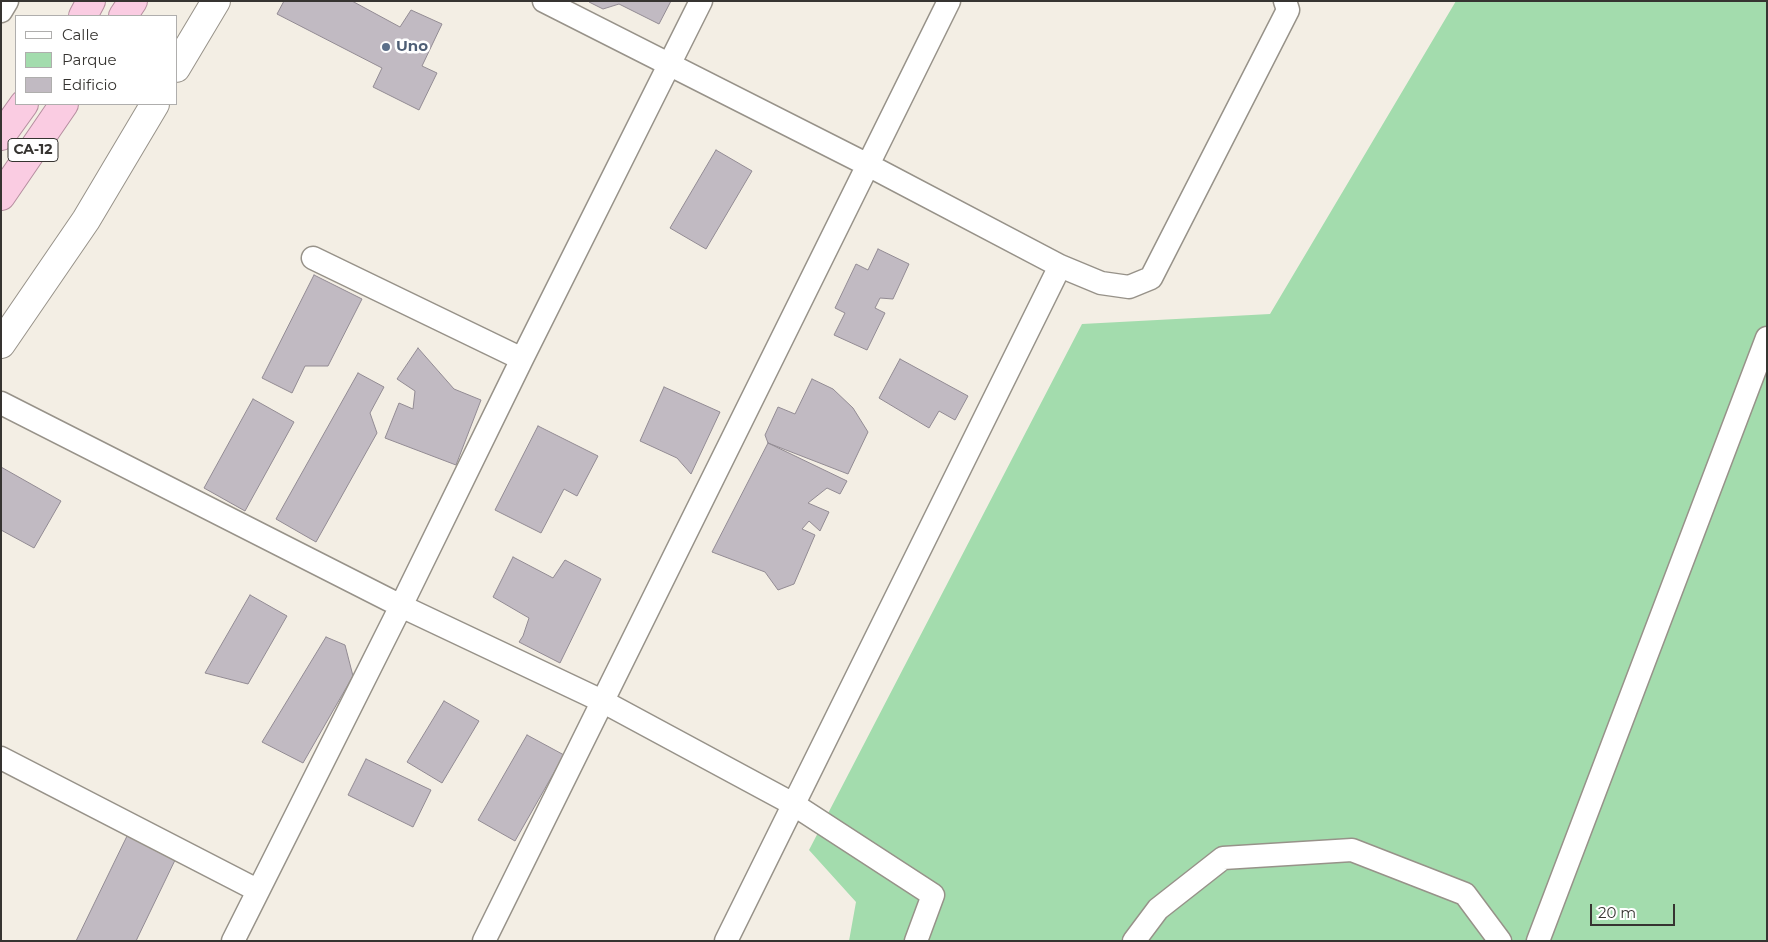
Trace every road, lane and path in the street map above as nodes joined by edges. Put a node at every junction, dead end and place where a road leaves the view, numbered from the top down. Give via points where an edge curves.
1 (7, 1) edge
2 (91, 1) edge
3 (133, 1) edge
4 (216, 1) edge
5 (544, 1) edge
6 (701, 1) edge
7 (949, 1) edge
8 (1285, 1) edge
9 (1, 11) edge
10 (84, 15) edge
11 (124, 15) edge
12 (669, 64) junction
13 (178, 65) edge
14 (23, 105) edge
15 (63, 105) edge
16 (154, 105) edge
17 (1, 136) edge
18 (868, 165) junction
19 (1, 196) edge
20 (313, 258) dead end
21 (1060, 266) junction
22 (1767, 338) edge
23 (1, 344) edge
24 (522, 360) junction
25 (1, 403) edge
26 (402, 606) junction
27 (602, 700) junction
28 (1, 758) edge
29 (793, 804) junction
30 (257, 890) junction
31 (233, 941) edge
32 (484, 941) edge
33 (726, 941) edge
34 (916, 941) edge
35 (1134, 941) edge
36 (1500, 941) edge
37 (1538, 941) edge

1 - 9 street
2 - 10 highway
3 - 11 highway
4 - 13 street
5 - 12 street
6 - 12 street
7 - 18 street
8 - 21 street via 1288,10 1151,278 1130,287 1101,283
12 - 18 street
12 - 24 street
14 - 17 highway, CA-12
15 - 19 highway, CA-12
16 - 23 street via 86,220
18 - 21 street
18 - 27 street
20 - 24 street
21 - 29 street
22 - 37 street
24 - 26 street
25 - 26 street
26 - 27 street
26 - 30 street
27 - 29 street
27 - 32 street
28 - 30 street
29 - 33 street
29 - 34 street via 933,895
30 - 31 street
35 - 36 street via 1158,909 1223,858 1352,850 1465,894

